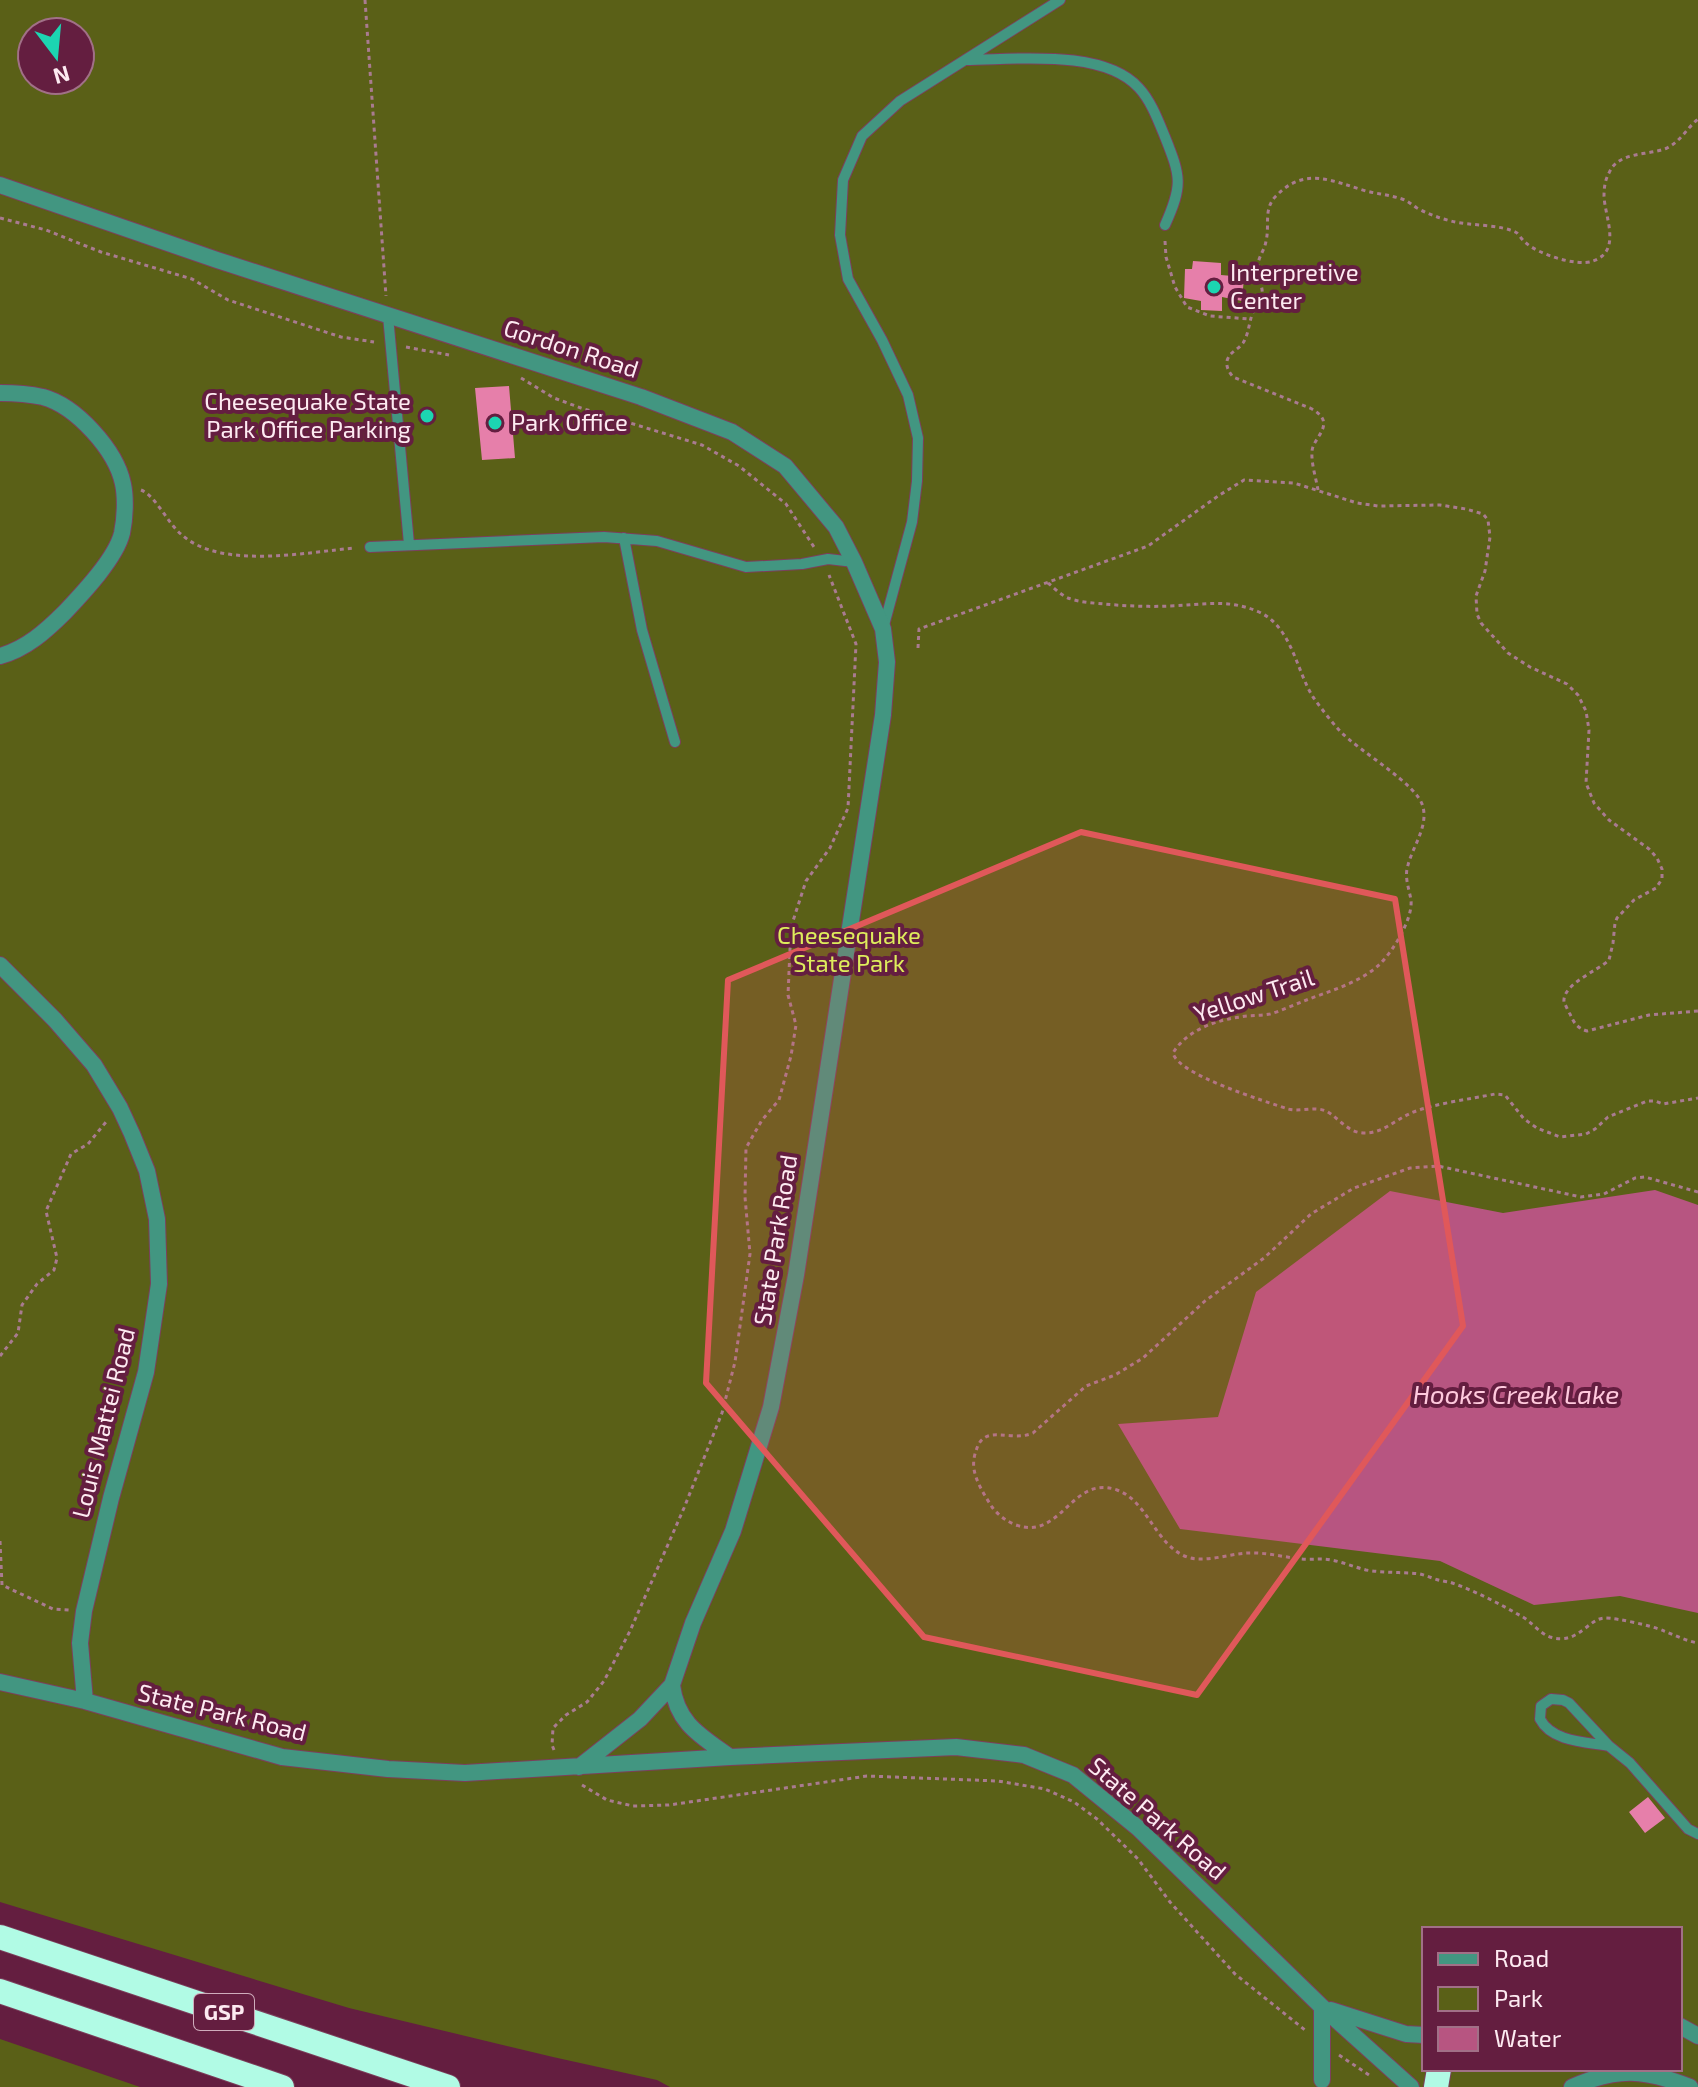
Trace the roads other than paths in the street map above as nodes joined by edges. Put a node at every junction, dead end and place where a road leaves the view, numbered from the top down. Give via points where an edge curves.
1 (1060, 0) edge
2 (965, 60) junction
3 (0, 185) edge
4 (1165, 225) road end
5 (388, 316) junction
6 (0, 393) edge
7 (624, 538) junction
8 (409, 544) junction
9 (370, 547) road end
10 (854, 562) junction
11 (883, 629) junction
12 (0, 656) edge
13 (675, 742) dead end
14 (871, 788) joint
15 (0, 965) edge
16 (0, 1682) edge
17 (672, 1685) junction
18 (85, 1701) junction
19 (1609, 1746) junction
20 (730, 1757) junction
21 (578, 1774) junction
22 (1698, 1834) edge
23 (0, 1937) edge
24 (0, 1991) edge
25 (1322, 2007) junction
26 (1422, 2035) edge
27 (1322, 2080) dead end
28 (282, 2087) edge
29 (448, 2087) edge
30 (1411, 2087) edge
31 (1572, 2087) edge
32 (1690, 2087) edge

1 - 2 lane
2 - 4 lane via 1082,61 1102,65 1138,87 1176,165 1179,184
2 - 11 lane via 900,101 862,136 843,180 840,235 848,279 908,395 918,438 912,522
3 - 5 street, Gordon Road
5 - 8 lane
5 - 10 street, Gordon Road via 641,397 732,432 785,466 836,527
6 - 12 street via 45,397 75,414 114,462 125,498 122,534 104,566 45,633
7 - 8 lane
7 - 10 lane via 657,541 746,567
7 - 13 lane via 642,630
8 - 9 lane
10 - 11 street, Gordon Road
11 - 14 street, Gordon Road via 887,662
14 - 17 street, State Park Road via 771,1407 733,1531
15 - 18 street, Louis Mattei Road via 94,1065 120,1108 147,1171 157,1219 159,1284 146,1372 84,1611 80,1643
16 - 18 street, State Park Road
17 - 20 street via 684,1720
17 - 21 street, State Park Road
18 - 21 street, State Park Road via 282,1757 388,1769
19 - 19 lane via 1569,1703 1551,1699 1541,1706 1540,1719 1550,1732
19 - 22 lane
20 - 21 street, State Park Road
20 - 25 street, State Park Road via 956,1747 1024,1755 1073,1775 1138,1828
23 - 29 highway, GSP
24 - 28 highway, GSP
25 - 26 street, State Park Road
25 - 27 street
25 - 30 street, State Park Road
31 - 32 street via 1603,2075 1639,2072

